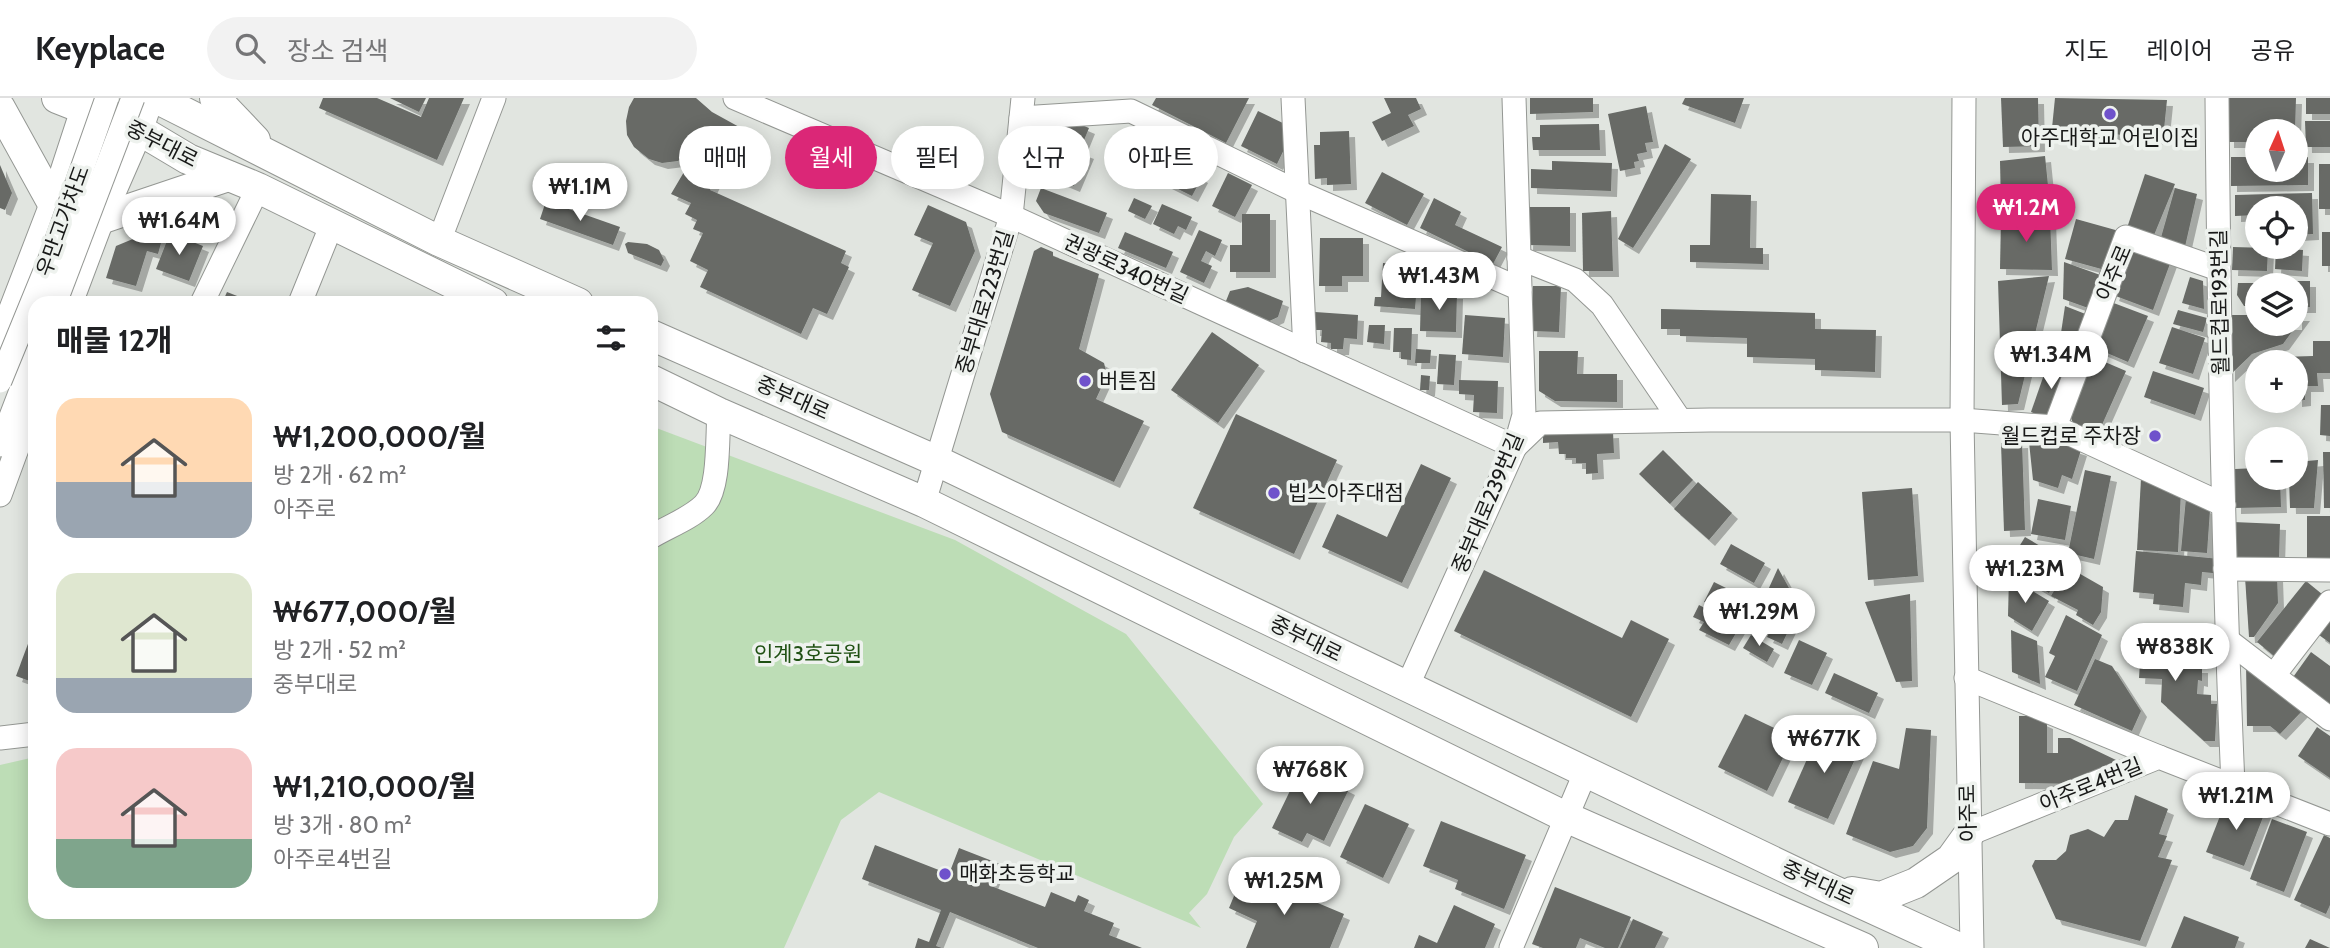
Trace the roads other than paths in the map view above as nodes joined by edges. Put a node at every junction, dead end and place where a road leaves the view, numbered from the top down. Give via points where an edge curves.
1 (133, 98) edge
2 (154, 98) edge
3 (215, 98) edge
4 (494, 98) edge
5 (735, 98) edge
6 (1293, 98) edge
7 (1514, 98) edge
8 (1964, 98) edge
9 (2217, 98) edge
10 (83, 101) edge
11 (0, 108) edge
12 (1022, 108) edge
13 (141, 131) junction
14 (269, 155) junction
15 (228, 176) junction
16 (258, 188) junction
17 (1298, 192) junction
18 (52, 202) junction
19 (1011, 216) junction
20 (103, 218) junction
21 (332, 224) junction
22 (439, 241) junction
23 (1519, 258) junction
24 (2218, 269) junction
25 (1520, 289) junction
26 (35, 296) edge
27 (58, 296) edge
28 (74, 296) edge
29 (205, 296) edge
30 (303, 296) edge
31 (479, 296) edge
32 (562, 296) edge
33 (28, 313) edge
34 (0, 337) edge
35 (658, 338) edge
36 (1305, 351) junction
37 (28, 372) edge
38 (0, 381) edge
39 (658, 383) edge
40 (719, 413) junction
41 (28, 419) edge
42 (1680, 420) junction
43 (1962, 420) junction
44 (2055, 427) junction
45 (0, 445) edge
46 (1515, 447) junction
47 (937, 461) junction
48 (0, 495) edge
49 (924, 502) junction
50 (2224, 505) junction
51 (658, 533) edge
52 (2225, 569) junction
53 (2330, 570) edge
54 (2330, 602) edge
55 (2226, 639) junction
56 (2274, 675) junction
57 (1966, 678) junction
58 (1407, 687) junction
59 (2330, 719) edge
60 (28, 734) edge
61 (0, 738) edge
62 (2159, 757) junction
63 (1586, 771) junction
64 (2233, 785) junction
65 (1568, 818) junction
66 (2330, 824) edge
67 (1969, 834) junction
68 (1828, 888) junction
69 (1511, 948) edge
70 (1863, 948) edge
71 (1959, 948) edge
72 (1972, 948) edge

1 - 27 street, 우만고가차도, bridge
2 - 13 street
2 - 14 main road, 중부대로
3 - 14 main road
4 - 22 street
5 - 19 street, 권광로340번길
6 - 17 street
7 - 23 street, 중부대로239번길
8 - 43 street, 아주로
9 - 24 street, 월드컵로193번길
10 - 13 main road, 중부대로
10 - 18 street
10 - 26 street, 우만고가차도, bridge via 52,254
11 - 18 main road
12 - 17 street via 1131,111
12 - 19 street, 중부대로223번길
13 - 15 main road, 중부대로
13 - 20 street
14 - 22 main road, 중부대로
15 - 16 main road, 중부대로
15 - 20 main road
16 - 21 main road, 중부대로
16 - 29 street
17 - 25 street
17 - 36 street
18 - 34 street
19 - 36 street, 권광로340번길
19 - 47 street, 중부대로223번길
20 - 28 street
21 - 30 street
21 - 31 main road, 중부대로
22 - 32 main road, 중부대로
23 - 25 street, 중부대로239번길
23 - 42 street via 1575,280 1602,306
24 - 44 street, 아주로 via 2126,237
24 - 50 street, 월드컵로193번길
25 - 46 street, 중부대로239번길 via 1524,415
33 - 38 street, 우만고가차도, bridge
35 - 47 main road, 중부대로
36 - 46 street, 권광로340번길
37 - 45 street
39 - 40 main road, 중부대로
40 - 49 main road, 중부대로
40 - 51 street via 710,498
41 - 48 street
42 - 43 street
42 - 46 street via 1540,424
43 - 44 street
43 - 57 street, 아주로
44 - 50 street
46 - 58 street, 중부대로239번길
47 - 49 street, 중부대로223번길
47 - 58 main road, 중부대로
49 - 65 main road, 중부대로
50 - 52 street, 월드컵로193번길
52 - 53 street
52 - 55 street, 월드컵로193번길
54 - 56 street
55 - 56 street
55 - 64 street, 월드컵로193번길
56 - 59 street
57 - 62 street
57 - 67 street, 아주로
58 - 63 main road, 중부대로
60 - 61 street
62 - 64 street, 아주로4번길
62 - 67 street, 아주로4번길
63 - 65 street
63 - 68 main road, 중부대로
64 - 66 street, 아주로4번길
65 - 69 street
65 - 70 main road, 중부대로
67 - 68 main road via 1951,859 1916,883 1881,897
67 - 72 street, 아주로
68 - 71 main road, 중부대로

